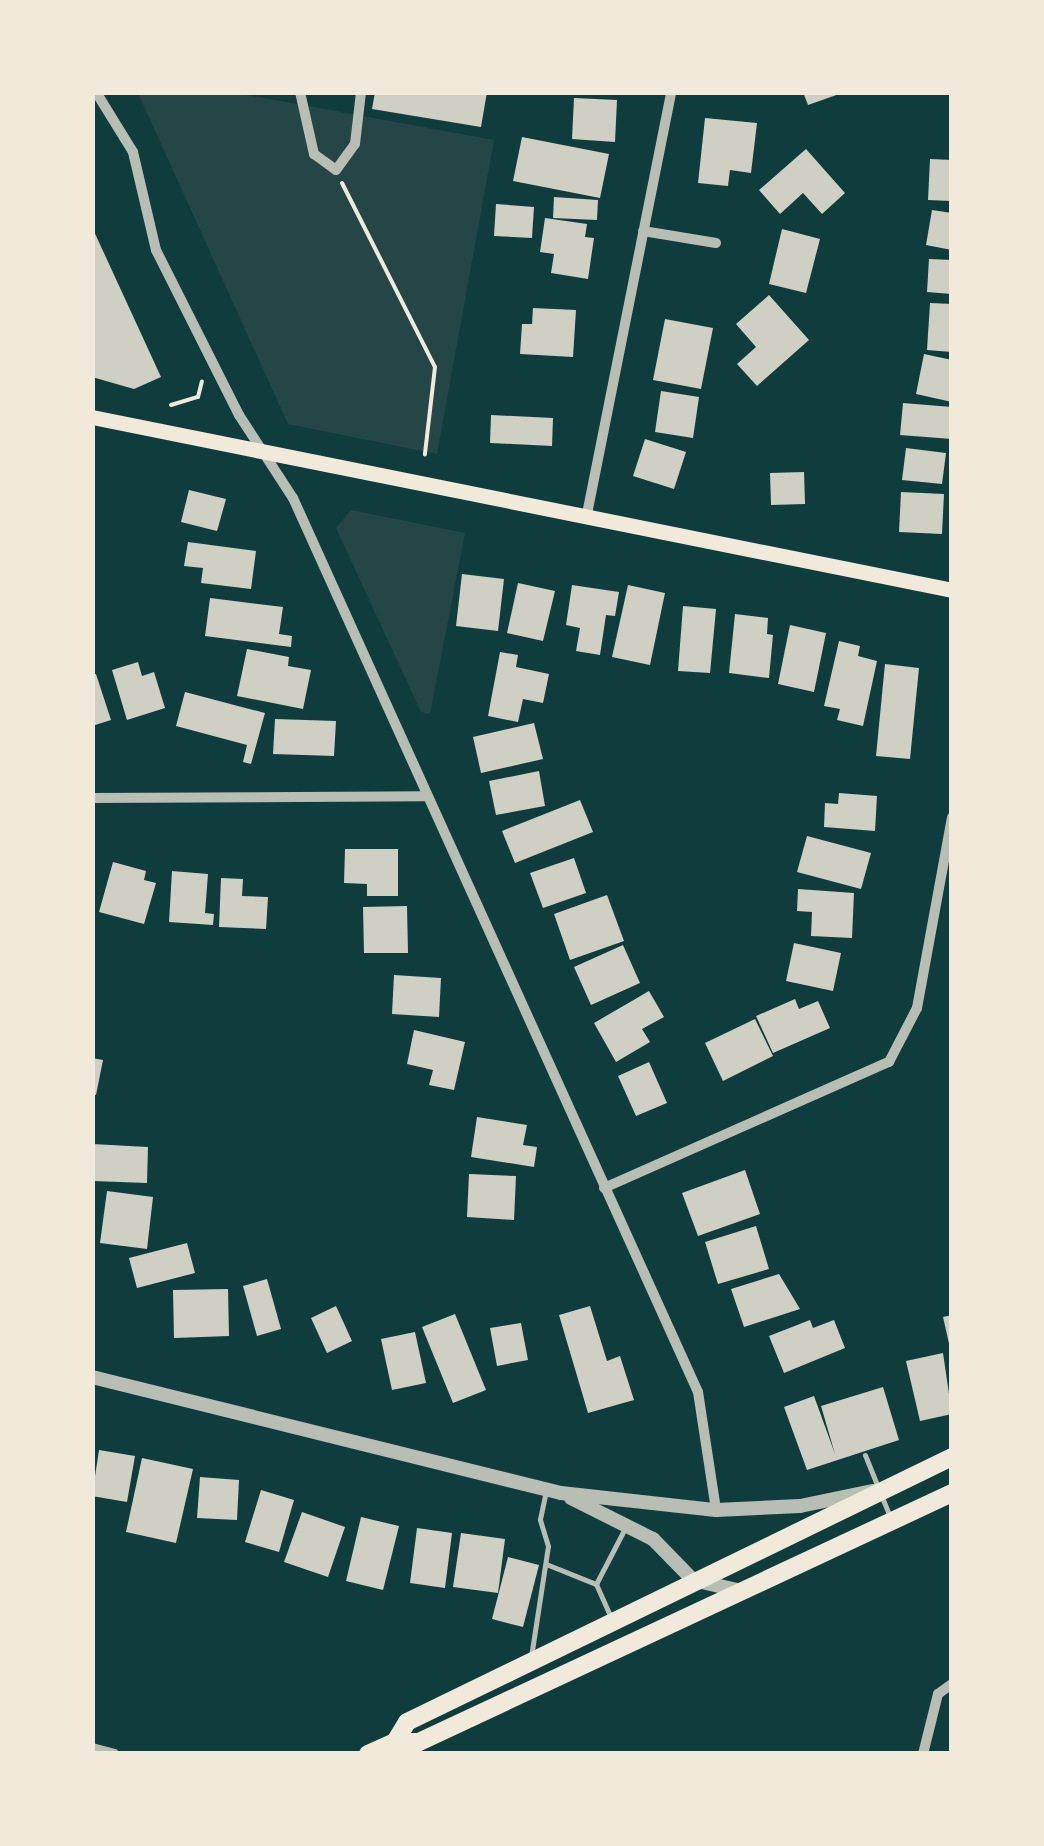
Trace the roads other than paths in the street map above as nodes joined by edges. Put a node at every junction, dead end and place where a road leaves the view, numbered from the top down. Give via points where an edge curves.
1 (96, 92) edge
2 (300, 92) edge
3 (362, 92) edge
4 (671, 92) edge
5 (643, 230) junction
6 (716, 242) dead end
7 (92, 418) edge
8 (265, 452) junction
9 (588, 514) junction
10 (952, 590) edge
11 (427, 796) junction
12 (92, 798) edge
13 (952, 817) edge
14 (604, 1188) junction
15 (92, 1377) edge
16 (865, 1455) dead end
17 (952, 1457) edge
18 (879, 1490) junction
19 (554, 1491) junction
20 (952, 1493) edge
21 (716, 1510) junction
22 (891, 1520) junction
23 (626, 1526) junction
24 (546, 1564) junction
25 (693, 1580) junction
26 (596, 1584) junction
27 (741, 1592) junction
28 (612, 1619) junction
29 (530, 1660) junction
30 (952, 1684) edge
31 (92, 1748) edge
32 (398, 1748) edge
33 (114, 1754) edge
34 (368, 1754) edge
35 (923, 1754) edge

1 - 8 street via 133,152 156,250 239,415
2 - 3 street via 314,154 336,170 354,144
4 - 5 street
5 - 6 street
5 - 9 street
7 - 8 main road
8 - 9 main road
8 - 11 street via 293,498
9 - 10 main road
11 - 12 street
11 - 14 street
13 - 14 street via 917,1008 889,1062
14 - 21 street via 698,1392
15 - 19 street
16 - 18 lane
17 - 18 main road
18 - 21 street via 800,1506
18 - 22 lane
18 - 25 main road
19 - 21 street
19 - 23 street
19 - 24 lane via 540,1520
20 - 22 main road
22 - 27 main road
23 - 25 street via 674,1554
23 - 26 lane
24 - 26 lane
24 - 29 lane
25 - 27 street
25 - 28 main road
26 - 28 lane
27 - 32 main road
28 - 29 main road
29 - 32 main road via 407,1722
30 - 35 street via 935,1702
31 - 33 street
32 - 34 main road

